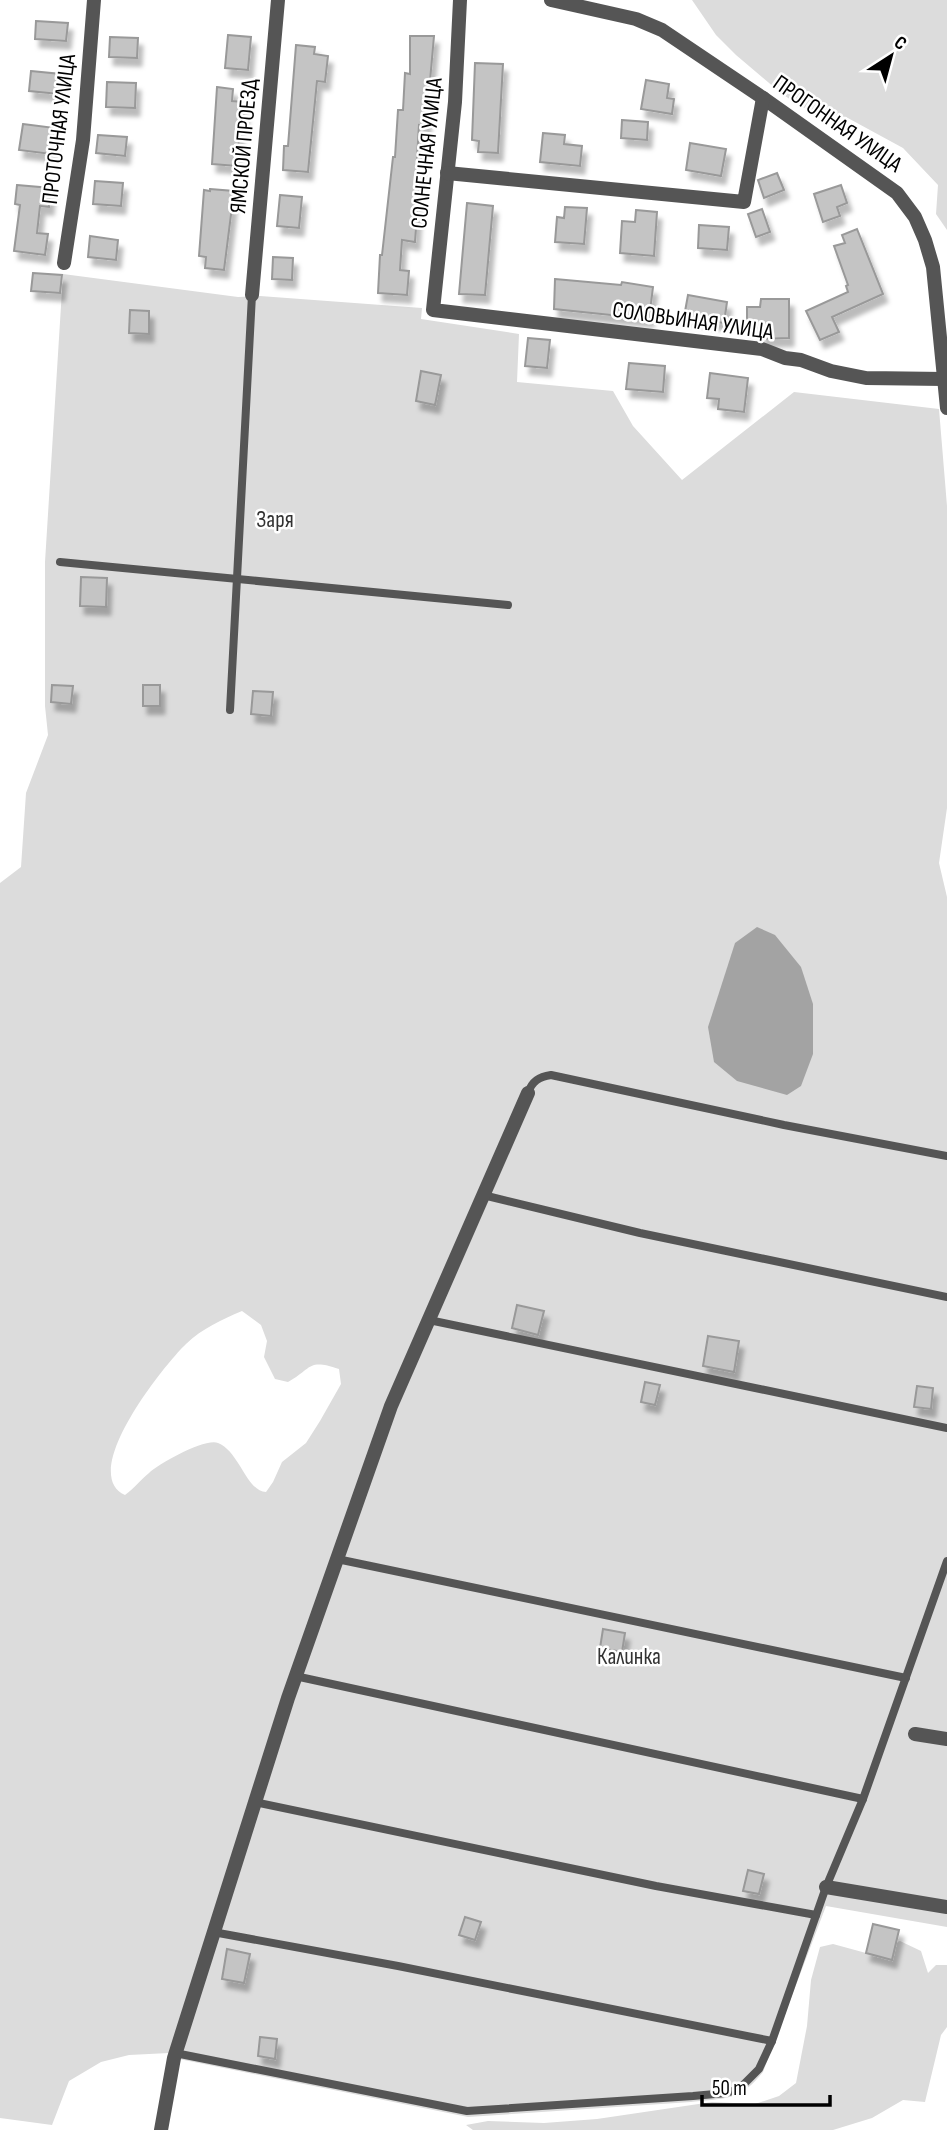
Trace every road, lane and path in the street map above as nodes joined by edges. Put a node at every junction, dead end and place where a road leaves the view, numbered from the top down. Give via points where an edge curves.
1 (94, 0) edge
2 (278, 0) edge
3 (460, 0) edge
4 (551, 0) edge
5 (763, 97) junction
6 (447, 173) junction
7 (64, 263) dead end
8 (252, 295) joint
9 (433, 310) joint
10 (944, 379) junction
11 (947, 408) edge
12 (60, 562) dead end
13 (237, 578) junction
14 (508, 605) dead end
15 (230, 710) dead end
16 (528, 1093) joint
17 (947, 1156) edge
18 (483, 1195) junction
19 (947, 1297) edge
20 (429, 1320) junction
21 (947, 1428) edge
22 (337, 1559) junction
23 (947, 1561) edge
24 (295, 1676) junction
25 (906, 1678) junction
26 (915, 1734) dead end
27 (947, 1739) edge
28 (863, 1799) junction
29 (254, 1802) junction
30 (826, 1887) junction
31 (947, 1908) edge
32 (816, 1915) junction
33 (213, 1932) junction
34 (772, 2040) junction
35 (175, 2053) junction
36 (161, 2130) edge

1 - 7 street, ПРОТОЧНАЯ УЛИЦА via 83,139
2 - 8 street, ЯМСКОЙ ПРОЕЗД
3 - 6 street, СОЛНЕЧНАЯ УЛИЦА
4 - 5 street, ПРОГОННАЯ УЛИЦА via 636,19 662,30
5 - 6 street via 744,202
5 - 10 street, ПРОГОННАЯ УЛИЦА via 897,193 915,217 933,267
6 - 9 street, СОЛНЕЧНАЯ УЛИЦА
8 - 13 lane
9 - 10 street, СОЛОВЬИНАЯ УЛИЦА via 762,349 866,378
10 - 11 street, ПРОГОННАЯ УЛИЦА
12 - 13 lane
13 - 14 lane
13 - 15 lane
16 - 17 lane via 540,1077 551,1075
16 - 18 street
18 - 19 lane
18 - 20 street
20 - 21 lane
20 - 22 street via 391,1406
22 - 24 street
22 - 25 lane
23 - 25 lane
24 - 28 lane
24 - 29 street
25 - 28 lane
26 - 27 street
28 - 30 lane
29 - 32 lane
29 - 33 street
30 - 31 street
30 - 32 lane
32 - 34 lane
33 - 34 lane
33 - 35 street
34 - 35 lane via 748,2083 726,2093 467,2111
35 - 36 street

